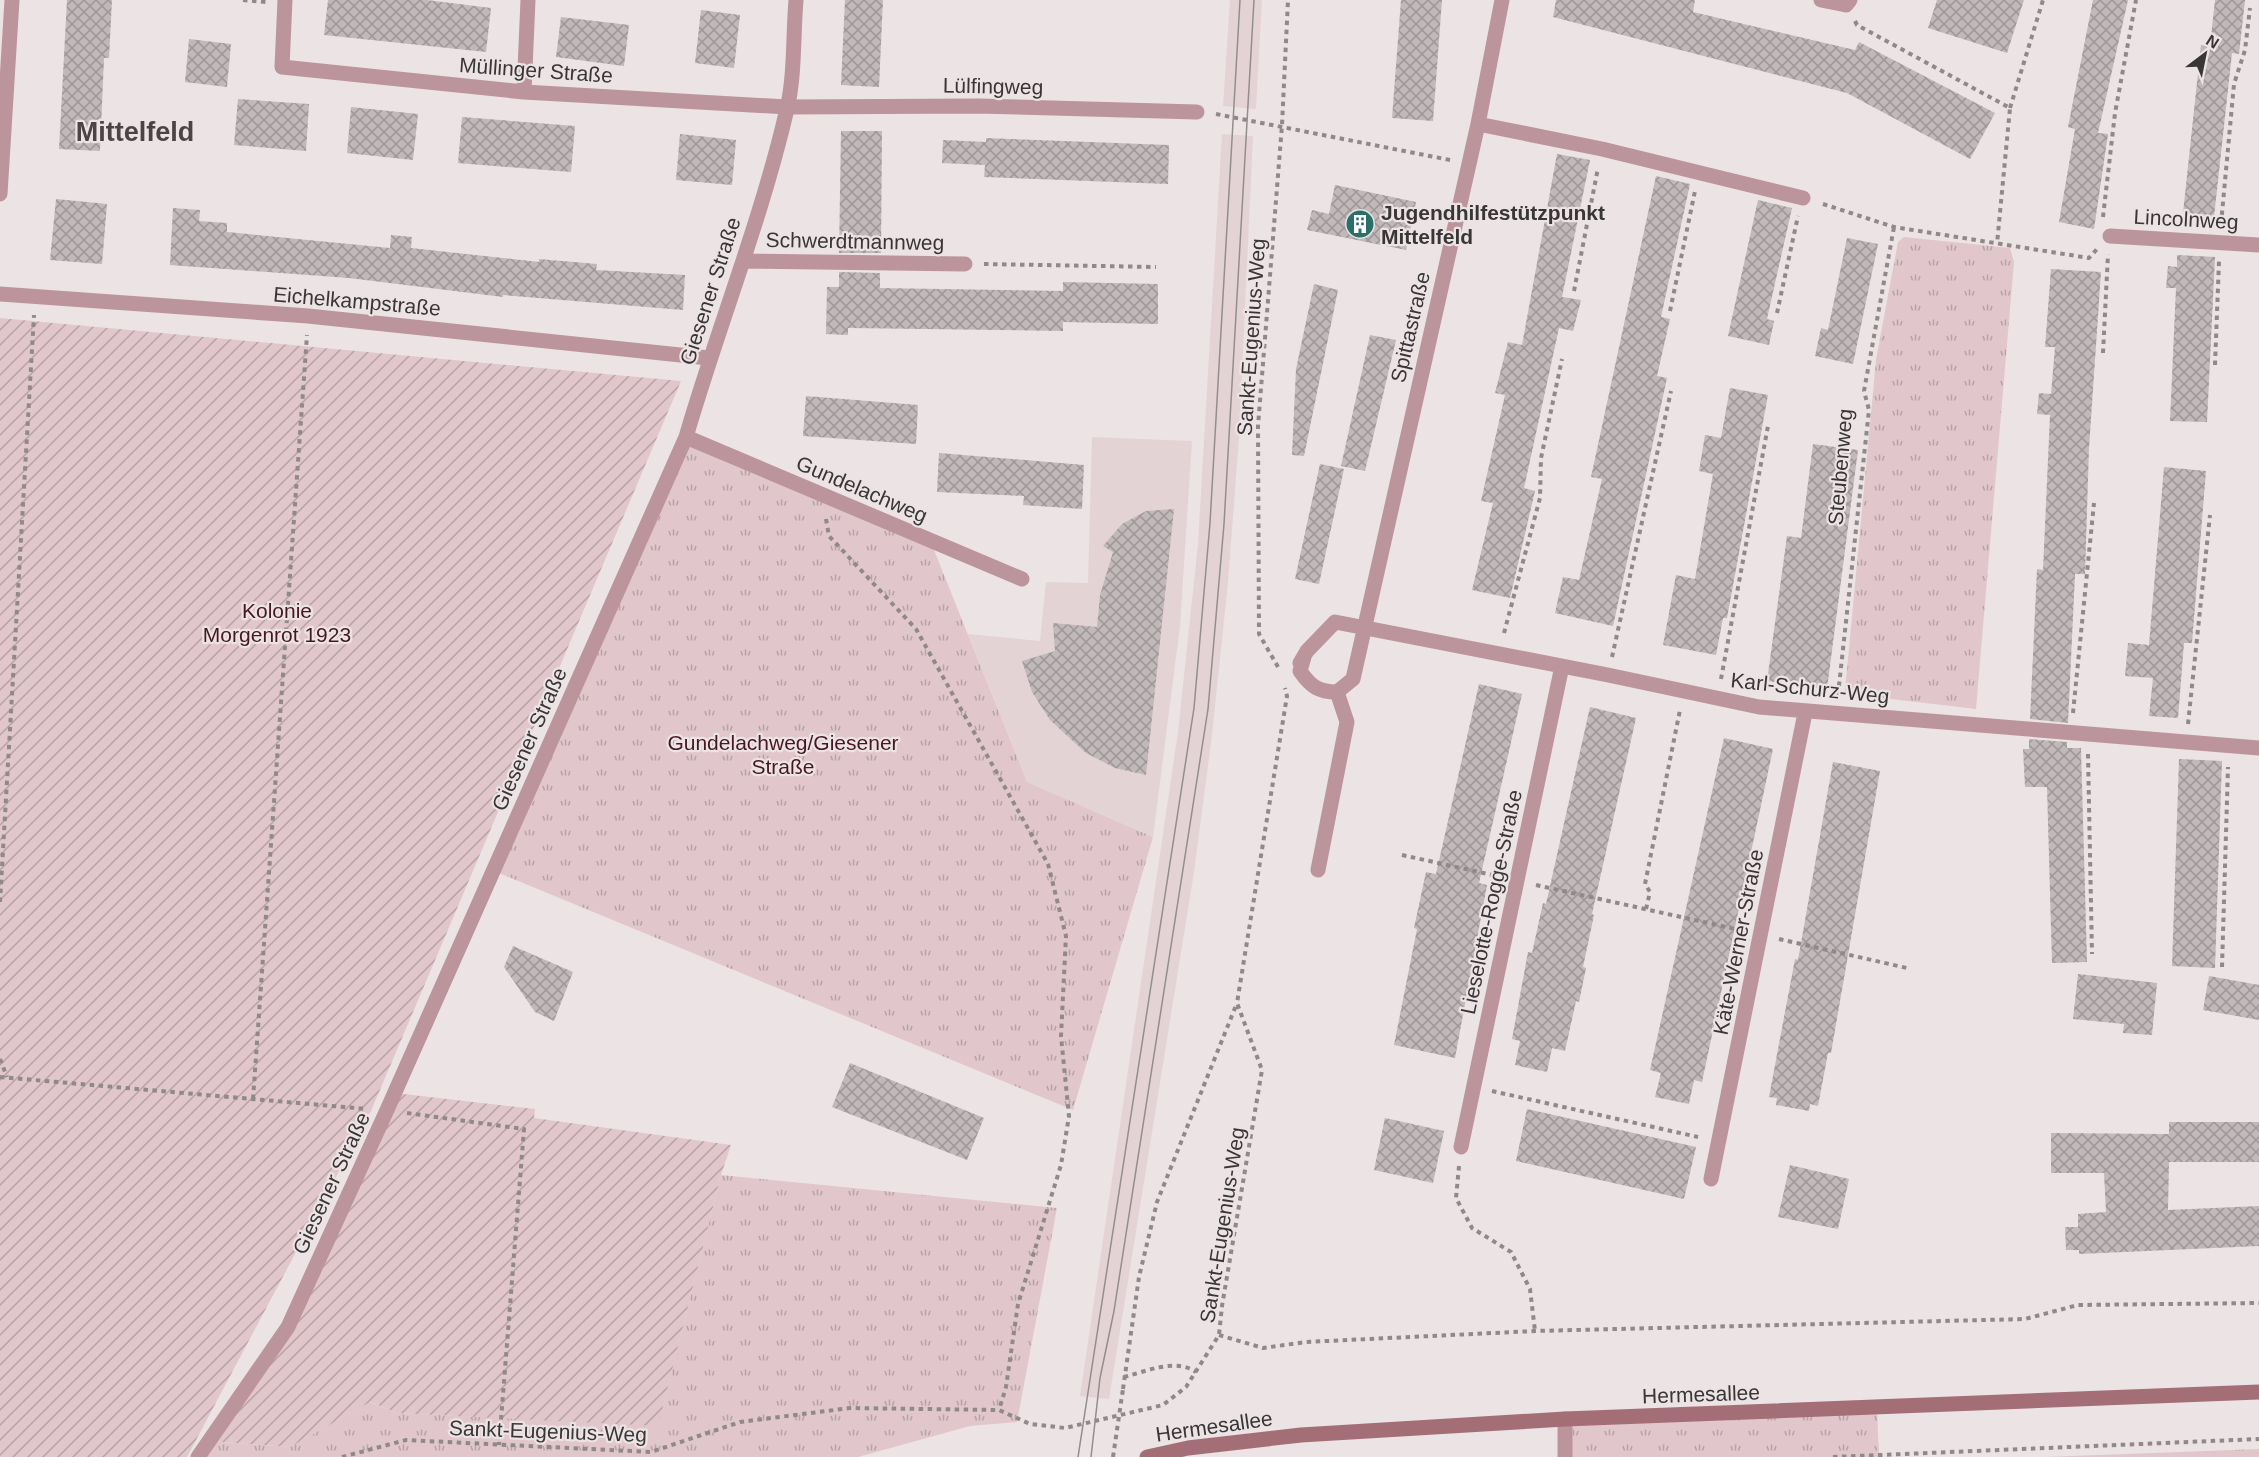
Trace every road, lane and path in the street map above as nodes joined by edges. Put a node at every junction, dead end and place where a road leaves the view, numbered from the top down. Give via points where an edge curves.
1 (12, 0) edge
2 (285, 0) edge
3 (528, 0) edge
4 (796, 0) edge
5 (1288, 0) edge
6 (1502, 0) edge
7 (1821, 0) edge
8 (2043, 0) edge
9 (2136, 0) edge
10 (1848, 2) edge
11 (2250, 8) dead end
12 (5, 32) edge
13 (524, 92) junction
14 (787, 107) junction
15 (2010, 108) junction
16 (1197, 112) joint
17 (1478, 124) junction
18 (1282, 126) junction
19 (1602, 150) junction
20 (1453, 160) dead end
21 (1698, 172) junction
22 (0, 194) edge
23 (1803, 198) junction
24 (1894, 227) junction
25 (2110, 236) junction
26 (2220, 241) junction
27 (1996, 244) junction
28 (2259, 245) edge
29 (744, 261) junction
30 (965, 264) joint
31 (1156, 267) dead end
32 (1574, 291) dead end
33 (0, 294) edge
34 (35, 296) junction
35 (1670, 311) dead end
36 (1777, 313) dead end
37 (308, 316) junction
38 (2103, 353) dead end
39 (709, 358) junction
40 (1562, 359) dead end
41 (2215, 365) dead end
42 (1671, 391) dead end
43 (1768, 426) dead end
44 (686, 437) junction
45 (822, 494) junction
46 (2094, 503) dead end
47 (2210, 515) dead end
48 (1022, 579) dead end
49 (1363, 628) junction
50 (1499, 654) junction
51 (1562, 666) junction
52 (1282, 674) dead end
53 (1608, 675) junction
54 (1284, 685) dead end
55 (1337, 692) junction
56 (1684, 692) junction
57 (1718, 700) junction
58 (1805, 713) junction
59 (1836, 713) junction
60 (2071, 731) junction
61 (2087, 734) junction
62 (2186, 742) junction
63 (2229, 745) junction
64 (2259, 748) edge
65 (1402, 855) dead end
66 (1318, 870) dead end
67 (1517, 880) junction
68 (0, 902) edge
69 (1646, 909) junction
70 (1761, 934) junction
71 (2092, 954) dead end
72 (2222, 967) dead end
73 (1907, 968) dead end
74 (1237, 1003) junction
75 (0, 1059) edge
76 (0, 1077) edge
77 (7, 1077) junction
78 (1473, 1087) junction
79 (253, 1099) junction
80 (387, 1110) junction
81 (1719, 1142) junction
82 (1461, 1147) joint
83 (1712, 1179) dead end
84 (2259, 1303) edge
85 (1534, 1331) junction
86 (1219, 1335) junction
87 (1196, 1372) junction
88 (1124, 1377) junction
89 (2259, 1392) edge
90 (999, 1410) junction
91 (1565, 1419) junction
92 (2259, 1439) edge
93 (499, 1445) junction
94 (651, 1452) junction
95 (198, 1457) edge
96 (342, 1457) edge
97 (645, 1457) edge
98 (1113, 1457) edge
99 (1147, 1457) edge
100 (1565, 1457) edge
101 (1833, 1457) edge

1 - 12 street
2 - 13 street, Müllinger Straße via 282,68
3 - 13 street
4 - 14 street, Giesener Straße
5 - 18 path, Sankt-Eugenius-Weg
6 - 17 street, Spittastraße
7 - 10 street
8 - 15 path
9 - 25 path via 2115,113 2101,233
10 - 15 path via 1857,25
11 - 26 path via 2245,50 2234,84
12 - 22 street
13 - 14 street, Müllinger Straße
14 - 16 street, Lülfingweg via 978,106
14 - 29 street, Giesener Straße
15 - 27 path
16 - 18 path
17 - 19 street
17 - 49 street, Spittastraße
18 - 20 path
18 - 52 path, Sankt-Eugenius-Weg via 1258,426 1258,472 1259,634
19 - 21 street
19 - 32 path
21 - 23 street
21 - 35 path
23 - 24 path
23 - 36 path
24 - 27 path
24 - 59 path, Steubenweg via 1864,391 1869,410
25 - 26 street, Lincolnweg
25 - 27 path via 2089,258
25 - 38 path
26 - 28 street, Lincolnweg
26 - 41 path
29 - 30 street, Schwerdtmannweg
29 - 39 street, Giesener Straße
30 - 31 path
33 - 34 street, Eichelkampstraße
34 - 37 street, Eichelkampstraße
34 - 68 path
37 - 39 street, Eichelkampstraße
37 - 79 path
39 - 44 street, Giesener Straße
40 - 50 path via 1541,458 1540,498
42 - 53 path
43 - 57 path
44 - 45 street, Gundelachweg
44 - 80 street, Giesener Straße
45 - 48 street, Gundelachweg
45 - 90 path via 829,536 916,629 1047,864 1066,936 1061,1035 1069,1116 1060,1166 1018,1304
46 - 60 path
47 - 62 path
49 - 50 street, Karl-Schurz-Weg
49 - 55 street, Spittastraße via 1353,679
49 - 55 street via 1335,622 1300,663 1300,672 1308,683 1320,692
50 - 51 street, Karl-Schurz-Weg
51 - 53 street, Karl-Schurz-Weg
51 - 67 street, Lieselotte-Rogge-Straße
53 - 56 street, Karl-Schurz-Weg
54 - 74 path, Sankt-Eugenius-Weg via 1287,696
55 - 66 street via 1347,722
56 - 57 street, Karl-Schurz-Weg
56 - 69 path via 1645,884 1650,892
57 - 58 street, Karl-Schurz-Weg
58 - 59 street, Karl-Schurz-Weg
58 - 70 street, Käte-Werner-Straße
59 - 60 street, Karl-Schurz-Weg
60 - 61 street, Karl-Schurz-Weg
61 - 62 street, Karl-Schurz-Weg
61 - 71 path
62 - 63 street, Karl-Schurz-Weg
63 - 64 street, Karl-Schurz-Weg
63 - 72 path
65 - 67 path
67 - 69 path
67 - 78 street, Lieselotte-Rogge-Straße
69 - 70 path
70 - 73 path
70 - 81 street, Käte-Werner-Straße
74 - 86 path, Sankt-Eugenius-Weg via 1262,1071
74 - 88 path via 1157,1203 1138,1277
75 - 77 path
76 - 77 path
77 - 79 path
78 - 81 path
78 - 82 street, Lieselotte-Rogge-Straße
79 - 80 path
80 - 93 path via 524,1129
80 - 95 street, Giesener Straße via 288,1327
81 - 83 street, Käte-Werner-Straße
82 - 85 path via 1456,1198 1472,1228 1511,1252 1530,1288
84 - 85 path via 2078,1305 2025,1319
85 - 86 path via 1306,1342 1263,1348
86 - 87 path, Sankt-Eugenius-Weg
87 - 88 path via 1186,1365 1168,1366
87 - 90 path, Sankt-Eugenius-Weg via 1186,1387 1163,1405 1065,1428 1030,1424
88 - 98 path, bridge
89 - 91 main road, Hermesallee
90 - 94 path, Sankt-Eugenius-Weg via 850,1408 740,1422
91 - 99 main road, Hermesallee via 1301,1435 1188,1448
91 - 100 street
92 - 101 path
93 - 94 path, Sankt-Eugenius-Weg
93 - 96 path, Sankt-Eugenius-Weg via 406,1440
94 - 97 path

